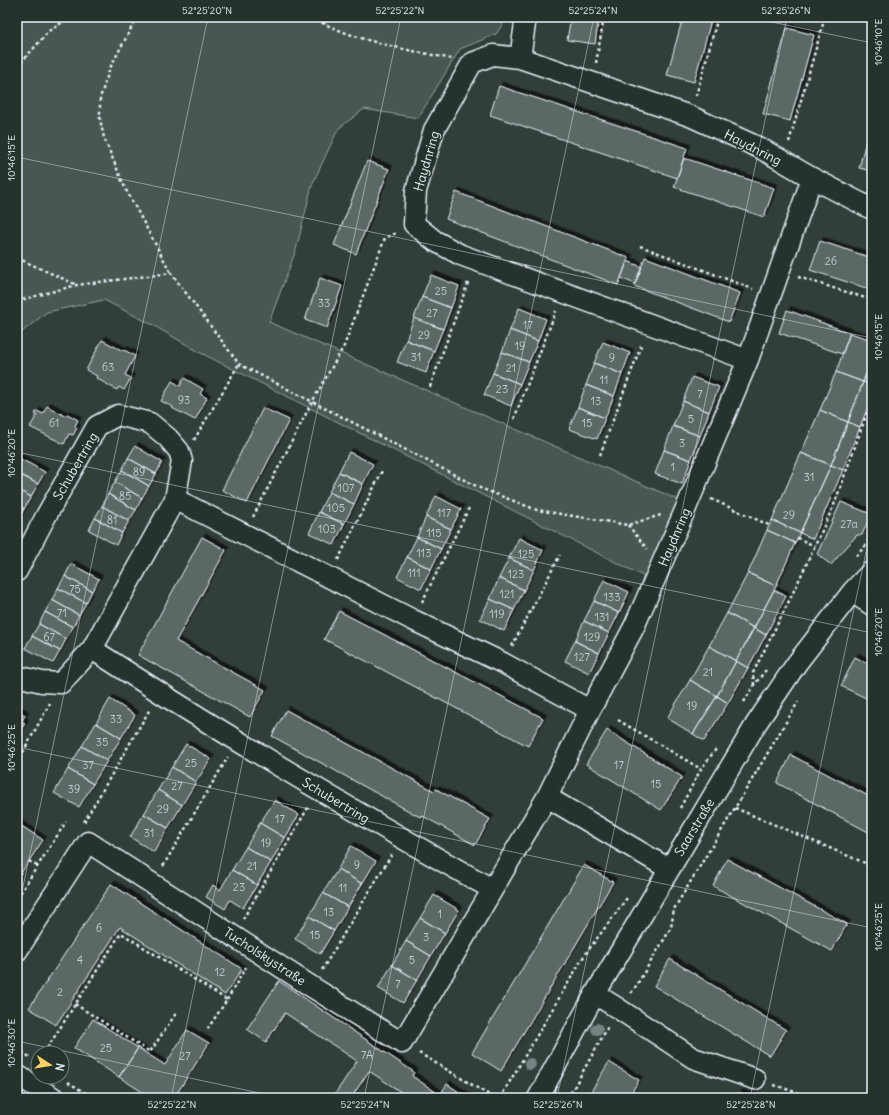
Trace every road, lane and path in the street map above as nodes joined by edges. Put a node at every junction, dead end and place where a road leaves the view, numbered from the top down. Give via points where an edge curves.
1 (71, 17) edge
2 (136, 17) edge
3 (311, 17) edge
4 (327, 17) edge
5 (526, 17) edge
6 (604, 17) edge
7 (718, 17) edge
8 (825, 17) edge
9 (324, 24) junction
10 (520, 58) junction
11 (472, 63) junction
12 (17, 67) edge
13 (593, 83) junction
14 (690, 116) junction
15 (784, 162) junction
16 (812, 178) junction
17 (872, 209) edge
18 (414, 224) junction
19 (640, 246) dead end
20 (17, 258) edge
21 (476, 261) junction
22 (779, 270) junction
23 (171, 273) junction
24 (76, 285) junction
25 (564, 292) junction
26 (770, 295) junction
27 (872, 300) edge
28 (17, 301) edge
29 (650, 324) junction
30 (748, 360) junction
31 (239, 364) junction
32 (430, 387) dead end
33 (872, 399) edge
34 (312, 402) junction
35 (514, 419) dead end
36 (600, 454) dead end
37 (182, 461) junction
38 (382, 470) dead end
39 (175, 499) junction
40 (470, 506) dead end
41 (686, 508) junction
42 (628, 525) junction
43 (770, 525) dead end
44 (244, 534) junction
45 (797, 538) dead end
46 (815, 546) junction
47 (560, 555) dead end
48 (661, 567) junction
49 (17, 571) edge
50 (872, 571) edge
51 (329, 577) junction
52 (852, 592) junction
53 (872, 605) edge
54 (413, 620) junction
55 (92, 649) junction
56 (503, 663) junction
57 (17, 676) edge
58 (61, 683) junction
59 (754, 685) dead end
60 (159, 693) junction
61 (798, 701) dead end
62 (590, 710) junction
63 (618, 720) dead end
64 (238, 741) junction
65 (17, 763) edge
66 (701, 769) dead end
67 (318, 790) junction
68 (547, 797) junction
69 (736, 808) junction
70 (66, 822) dead end
71 (81, 827) dead end
72 (401, 839) junction
73 (29, 861) dead end
74 (37, 866) junction
75 (872, 866) edge
76 (669, 869) junction
77 (152, 884) junction
78 (492, 890) junction
79 (17, 898) edge
80 (233, 936) junction
81 (17, 951) edge
82 (256, 951) junction
83 (312, 987) junction
84 (595, 994) junction
85 (227, 1000) junction
86 (75, 1004) junction
87 (619, 1009) junction
88 (177, 1012) dead end
89 (206, 1031) dead end
90 (402, 1043) junction
91 (49, 1045) edge
92 (17, 1048) edge
93 (30, 1057) edge
94 (17, 1075) edge
95 (755, 1078) joint
96 (70, 1083) edge
97 (54, 1098) edge
98 (93, 1098) edge
99 (494, 1098) edge
100 (538, 1098) edge
101 (568, 1098) edge
102 (813, 1098) edge

1 - 12 path via 50,30
2 - 23 path via 110,68 100,98 100,119 104,138 125,188
3 - 9 path
4 - 9 path
5 - 10 street
6 - 13 path
7 - 14 path
8 - 15 path
9 - 11 path via 389,45
10 - 11 street, Haydnring via 493,55
10 - 13 street, Haydnring
11 - 18 street, Haydnring via 434,130 416,190
13 - 14 street, Haydnring
14 - 15 street, Haydnring via 760,148
15 - 16 street, Haydnring
16 - 17 street, Haydnring
16 - 22 street, Haydnring
18 - 21 street via 435,241
18 - 34 path via 385,238 344,346
19 - 26 path
20 - 24 path
21 - 25 street
21 - 32 path
22 - 26 street, Haydnring
22 - 27 path
23 - 24 path
23 - 31 path
24 - 28 path
25 - 29 street
25 - 35 path
26 - 30 street, Haydnring
29 - 30 street
29 - 36 path
30 - 41 street, Haydnring
31 - 34 path
31 - 37 path
33 - 46 path via 834,505
34 - 42 path via 480,488 537,510
34 - 44 path
37 - 39 street
37 - 49 street, Schubertring via 179,451 150,422 118,416 97,426
38 - 51 path
39 - 44 street
39 - 55 street
40 - 54 path
41 - 42 path
41 - 43 path via 702,495
41 - 48 street, Haydnring
42 - 48 path
44 - 51 street
45 - 46 path
46 - 59 path via 753,673
47 - 56 path
48 - 62 street, Haydnring via 634,627
50 - 52 street, Saarstraße
51 - 54 street
52 - 53 street
52 - 76 street, Saarstraße via 797,663 756,724
54 - 56 street
55 - 58 street
55 - 60 street, Schubertring
56 - 62 street
57 - 58 street
58 - 65 path
60 - 64 street, Schubertring
60 - 71 path
61 - 69 path
62 - 68 street
63 - 66 path
64 - 67 street, Schubertring
64 - 77 path
67 - 72 street, Schubertring
67 - 80 path
68 - 76 street
68 - 78 street
69 - 75 path
69 - 87 path via 674,909 671,928
70 - 74 path
72 - 78 street, Schubertring
72 - 83 path
73 - 74 path
74 - 79 path
76 - 84 street, Saarstraße
77 - 80 street, Tucholskystraße
77 - 81 street, Tucholskystraße via 88,842
78 - 90 street
80 - 82 street, Tucholskystraße
82 - 83 street, Tucholskystraße
82 - 85 path
83 - 90 street, Tucholskystraße
84 - 87 street
84 - 100 street, Saarstraße
85 - 86 path via 122,933
85 - 89 path
86 - 88 path via 150,1052
86 - 91 path
87 - 95 street via 693,1058
87 - 101 path
90 - 99 path
92 - 93 path
94 - 97 street
95 - 102 path
96 - 98 path

